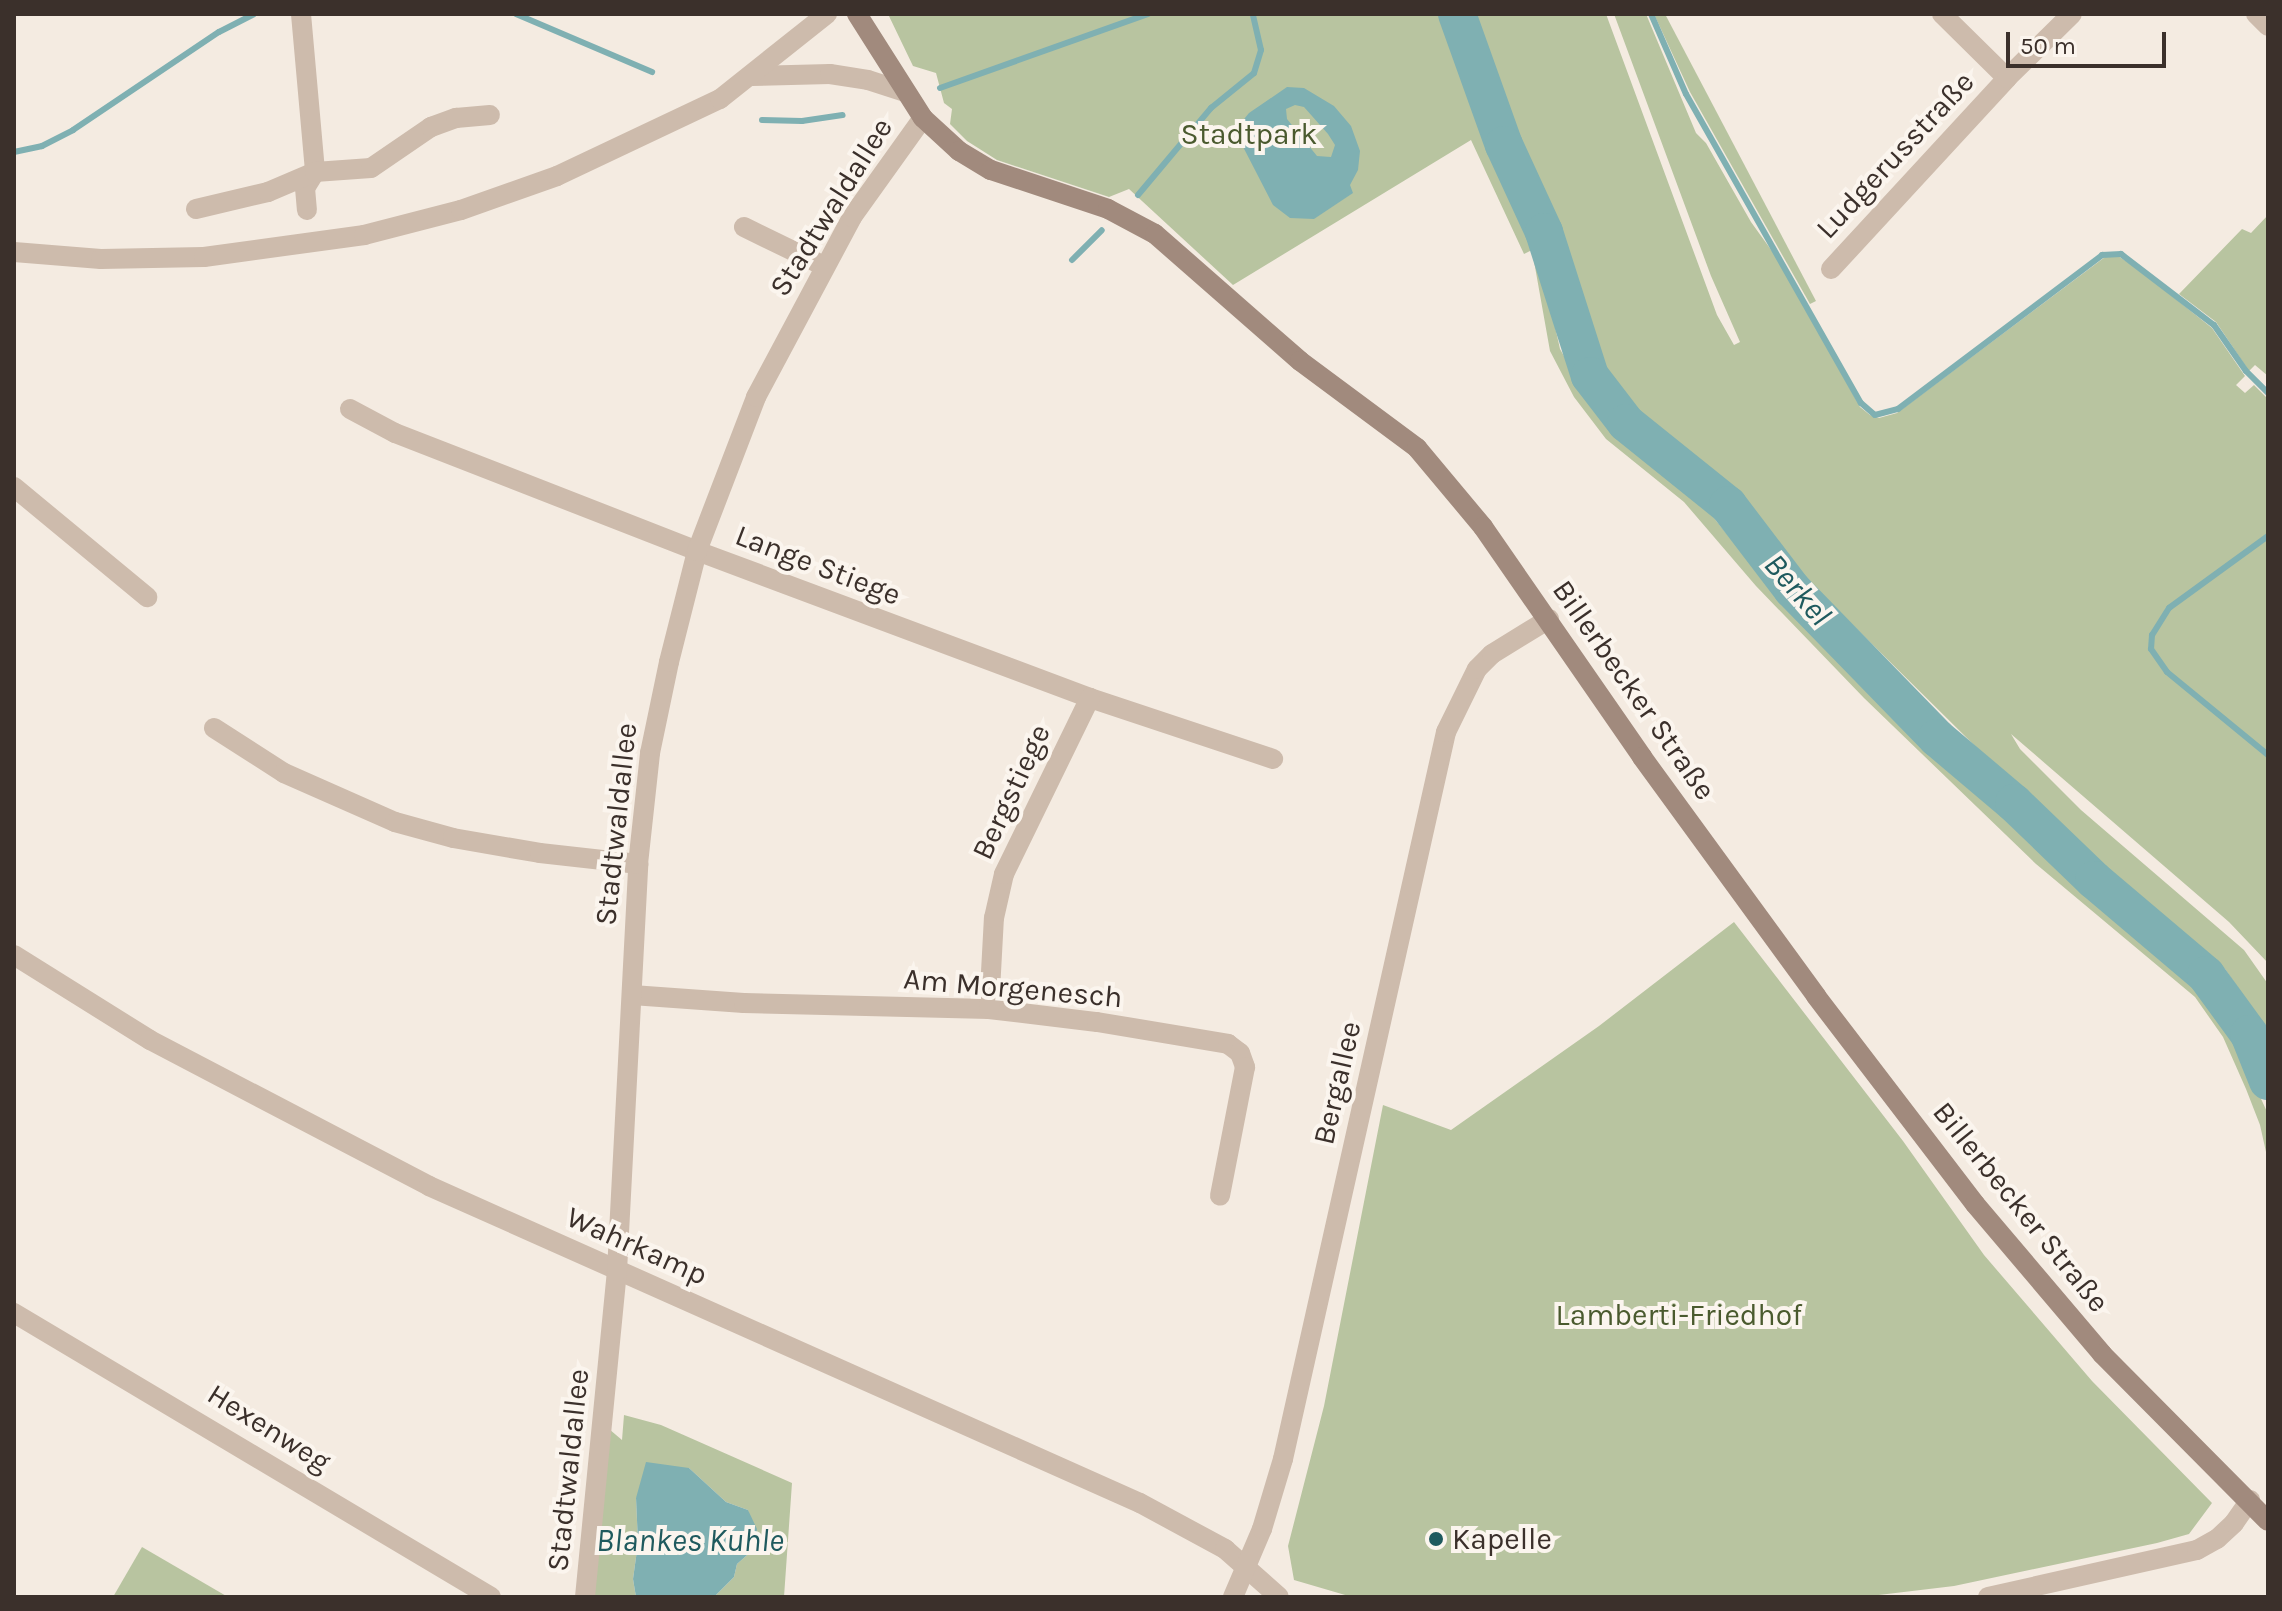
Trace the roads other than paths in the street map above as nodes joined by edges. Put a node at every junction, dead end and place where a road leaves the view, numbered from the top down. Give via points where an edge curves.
1 (301, 14) edge
2 (827, 14) edge
3 (857, 14) edge
4 (1942, 14) edge
5 (2072, 14) edge
6 (2256, 14) edge
7 (2268, 26) edge
8 (752, 76) junction
9 (2007, 78) junction
10 (905, 92) junction
11 (490, 115) dead end
12 (923, 118) junction
13 (315, 172) junction
14 (196, 209) dead end
15 (307, 210) dead end
16 (744, 227) dead end
17 (14, 252) edge
18 (824, 266) junction
19 (1831, 269) dead end
20 (350, 409) dead end
21 (14, 487) edge
22 (697, 551) junction
23 (147, 597) dead end
24 (1549, 619) junction
25 (1090, 698) junction
26 (214, 728) dead end
27 (1273, 759) dead end
28 (638, 864) junction
29 (14, 955) edge
30 (632, 995) junction
31 (989, 1009) junction
32 (1220, 1196) dead end
33 (617, 1271) junction
34 (14, 1313) edge
35 (2250, 1500) junction
36 (2268, 1521) edge
37 (1247, 1567) junction
38 (491, 1597) edge
39 (585, 1597) edge
40 (1233, 1597) edge
41 (1279, 1597) edge
42 (1988, 1597) edge

1 - 13 street
2 - 8 street
3 - 10 main road, Billerbecker Straße
4 - 9 street
5 - 9 street, Ludgerusstraße
6 - 7 street
8 - 10 street via 830,74
8 - 17 street via 720,99 557,176 389,229 204,257 111,259
9 - 19 street, Ludgerusstraße
10 - 12 main road, Billerbecker Straße
11 - 13 street via 431,127 371,168
12 - 18 street, Stadtwaldallee via 876,181
12 - 24 main road, Billerbecker Straße via 959,151 991,170 1108,209 1155,234 1300,361 1417,448
13 - 14 street via 268,192
13 - 15 street via 305,188
16 - 18 street
18 - 22 street, Stadtwaldallee via 756,397
20 - 22 street, Lange Stiege via 395,433
21 - 23 street
22 - 25 street, Lange Stiege
22 - 28 street, Stadtwaldallee via 650,753
24 - 35 main road, Billerbecker Straße via 1667,793 1975,1204 2102,1354
24 - 37 street, Bergallee via 1477,669 1446,732 1293,1417
25 - 27 street, Lange Stiege
25 - 31 street, Bergstiege via 1004,874 994,918
26 - 28 street via 284,773 395,822 453,838
28 - 30 street, Stadtwaldallee
29 - 33 street, Wahrkamp via 150,1040 246,1092 429,1186
30 - 31 street, Am Morgenesch
30 - 33 street, Stadtwaldallee
31 - 32 street, Am Morgenesch via 1201,1038 1228,1044 1240,1053 1243,1092
33 - 37 street, Wahrkamp via 1140,1503 1213,1541
33 - 39 street, Stadtwaldallee
34 - 38 street, Hexenweg
35 - 36 main road, Billerbecker Straße
35 - 42 street via 2234,1523 2197,1550
37 - 40 street, Bergallee
37 - 41 street, Wahrkamp

